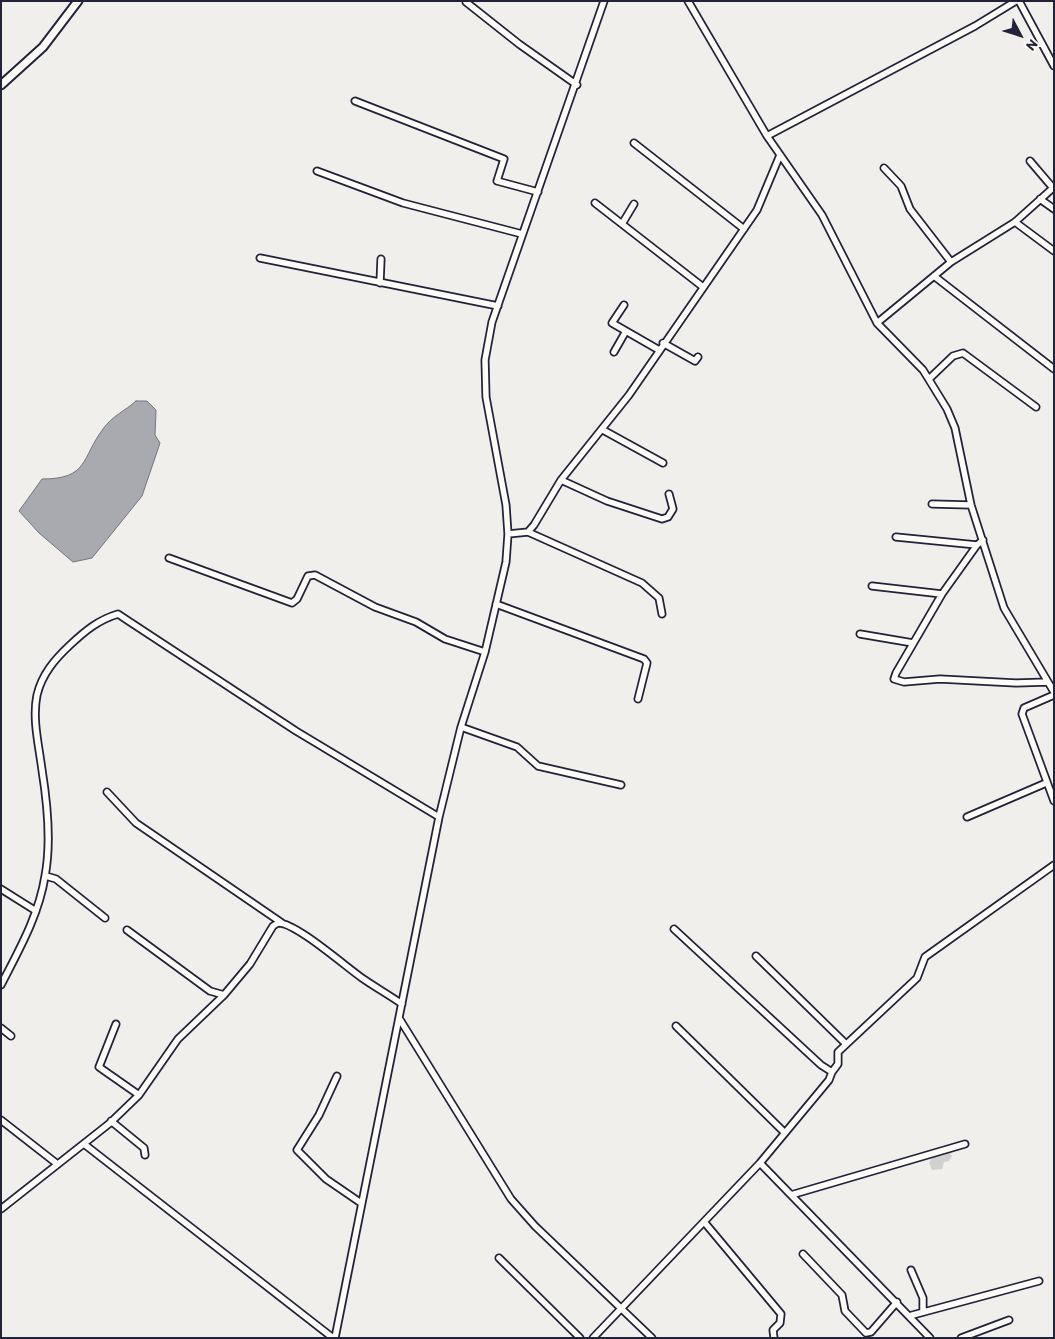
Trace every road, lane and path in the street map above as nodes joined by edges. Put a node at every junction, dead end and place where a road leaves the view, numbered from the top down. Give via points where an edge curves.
1 (78, 1) edge
2 (604, 1) edge
3 (688, 1) edge
4 (1018, 1) edge
5 (466, 2) edge
6 (1054, 66) edge
7 (1, 84) edge
8 (577, 85) junction
9 (355, 101) dead end
10 (767, 136) junction
11 (634, 143) dead end
12 (780, 155) junction
13 (1030, 161) dead end
14 (884, 168) dead end
15 (317, 171) dead end
16 (1053, 188) edge
17 (538, 192) junction
18 (1040, 199) junction
19 (595, 204) dead end
20 (634, 204) dead end
21 (1054, 209) edge
22 (1015, 222) junction
23 (622, 224) junction
24 (744, 229) junction
25 (522, 234) junction
26 (1054, 251) edge
27 (260, 258) dead end
28 (381, 259) dead end
29 (950, 262) junction
30 (934, 276) junction
31 (380, 283) junction
32 (703, 287) junction
33 (624, 305) dead end
34 (498, 306) junction
35 (877, 324) junction
36 (626, 331) junction
37 (664, 343) junction
38 (658, 350) junction
39 (614, 352) dead end
40 (698, 357) dead end
41 (1054, 369) edge
42 (929, 379) junction
43 (1036, 407) dead end
44 (603, 430) junction
45 (663, 463) dead end
46 (561, 480) junction
47 (669, 494) dead end
48 (932, 504) dead end
49 (971, 505) junction
50 (528, 532) junction
51 (508, 534) junction
52 (896, 537) dead end
53 (983, 540) junction
54 (976, 545) junction
55 (169, 558) dead end
56 (872, 586) dead end
57 (942, 594) junction
58 (496, 604) junction
59 (662, 614) dead end
60 (860, 634) dead end
61 (913, 643) junction
62 (486, 652) junction
63 (1048, 682) junction
64 (1054, 694) edge
65 (638, 700) dead end
66 (461, 727) junction
67 (1046, 784) junction
68 (621, 785) dead end
69 (107, 792) dead end
70 (1054, 801) edge
71 (440, 817) junction
72 (967, 817) dead end
73 (1054, 865) edge
74 (46, 876) junction
75 (1, 889) edge
76 (36, 912) junction
77 (105, 918) dead end
78 (282, 923) junction
79 (674, 929) dead end
80 (127, 930) dead end
81 (756, 956) dead end
82 (1, 985) edge
83 (224, 995) junction
84 (402, 1004) junction
85 (399, 1018) junction
86 (116, 1024) dead end
87 (676, 1026) dead end
88 (1, 1028) edge
89 (11, 1036) dead end
90 (846, 1044) junction
91 (832, 1072) junction
92 (337, 1076) dead end
93 (139, 1096) junction
94 (1, 1120) edge
95 (112, 1121) junction
96 (785, 1133) junction
97 (84, 1144) junction
98 (965, 1144) dead end
99 (145, 1155) dead end
100 (56, 1163) junction
101 (760, 1163) junction
102 (791, 1195) junction
103 (361, 1203) junction
104 (1, 1209) edge
105 (705, 1223) junction
106 (803, 1254) dead end
107 (499, 1258) dead end
108 (911, 1270) dead end
109 (1039, 1281) dead end
110 (897, 1302) junction
111 (622, 1307) junction
112 (923, 1312) junction
113 (909, 1316) junction
114 (1009, 1320) dead end
115 (334, 1338) edge
116 (580, 1338) edge
117 (593, 1338) edge
118 (652, 1338) edge
119 (774, 1338) edge
120 (930, 1338) edge
121 (961, 1338) edge

1 - 7 street via 43,47
2 - 8 street
3 - 10 street
4 - 6 street
4 - 10 street
5 - 8 street
8 - 17 street
9 - 17 street via 504,160 497,181
10 - 12 street
11 - 24 street
12 - 24 street via 762,201
12 - 35 street via 822,215
13 - 16 street
14 - 29 street via 897,181 910,208
15 - 25 street via 403,203
16 - 18 street
17 - 25 street
18 - 21 street
18 - 22 street
19 - 23 street
20 - 23 street
22 - 26 street
22 - 29 street
23 - 32 street
24 - 32 street
25 - 34 street
27 - 31 street
28 - 31 street
29 - 30 street
30 - 35 street
30 - 41 street
31 - 34 street
32 - 37 street
33 - 36 street via 612,323
34 - 51 street via 485,376
35 - 42 street
36 - 38 street
36 - 39 street
37 - 38 street
37 - 40 street via 695,361
38 - 44 street
42 - 43 street via 953,356 963,353
42 - 49 street via 955,428
44 - 45 street
44 - 46 street
46 - 47 street via 607,501 662,518 668,517 673,509
46 - 50 street
48 - 49 street
49 - 53 street
50 - 51 street
50 - 59 street via 642,583 659,598
51 - 58 street via 506,562
52 - 54 street
53 - 54 street
53 - 63 street via 1004,608
54 - 57 street
55 - 62 street via 292,603 308,576 315,575 445,639
56 - 57 street
57 - 61 street
58 - 62 street
58 - 65 street via 644,659 647,663
60 - 61 street
61 - 63 street via 896,672 896,680
62 - 66 street
63 - 64 street
64 - 67 street via 1022,711
66 - 68 street via 516,747 538,766
66 - 71 street
67 - 70 street
67 - 72 street
69 - 78 street via 136,823
71 - 74 street via 296,731 118,614 103,619 60,654 45,673 37,696 36,734 46,813
71 - 84 street
73 - 90 street via 924,957 917,978
74 - 76 street
74 - 77 street via 56,880
75 - 76 street
76 - 82 street
78 - 83 street via 273,926 250,964
78 - 84 street
79 - 91 street
80 - 83 street via 210,991
81 - 90 street
83 - 93 street via 178,1039
84 - 85 street
85 - 103 street
85 - 111 street via 511,1199 535,1226
86 - 93 street via 99,1067
87 - 96 street
88 - 89 street
90 - 91 street via 838,1052 838,1064
91 - 96 street via 829,1080
92 - 103 street via 319,1115 297,1150 326,1179
93 - 95 street
94 - 100 street
95 - 97 street
95 - 99 street via 144,1148
96 - 101 street
97 - 100 street
97 - 115 street
98 - 102 street
100 - 104 street
101 - 102 street
101 - 105 street
102 - 110 street
103 - 115 street
105 - 111 street
105 - 119 street via 782,1314 773,1330
106 - 110 street via 842,1295 845,1311 866,1332 871,1332
107 - 116 street
108 - 112 street via 923,1298
109 - 112 street
110 - 113 street
111 - 117 street
111 - 118 street
112 - 113 street
113 - 120 street
114 - 121 street

